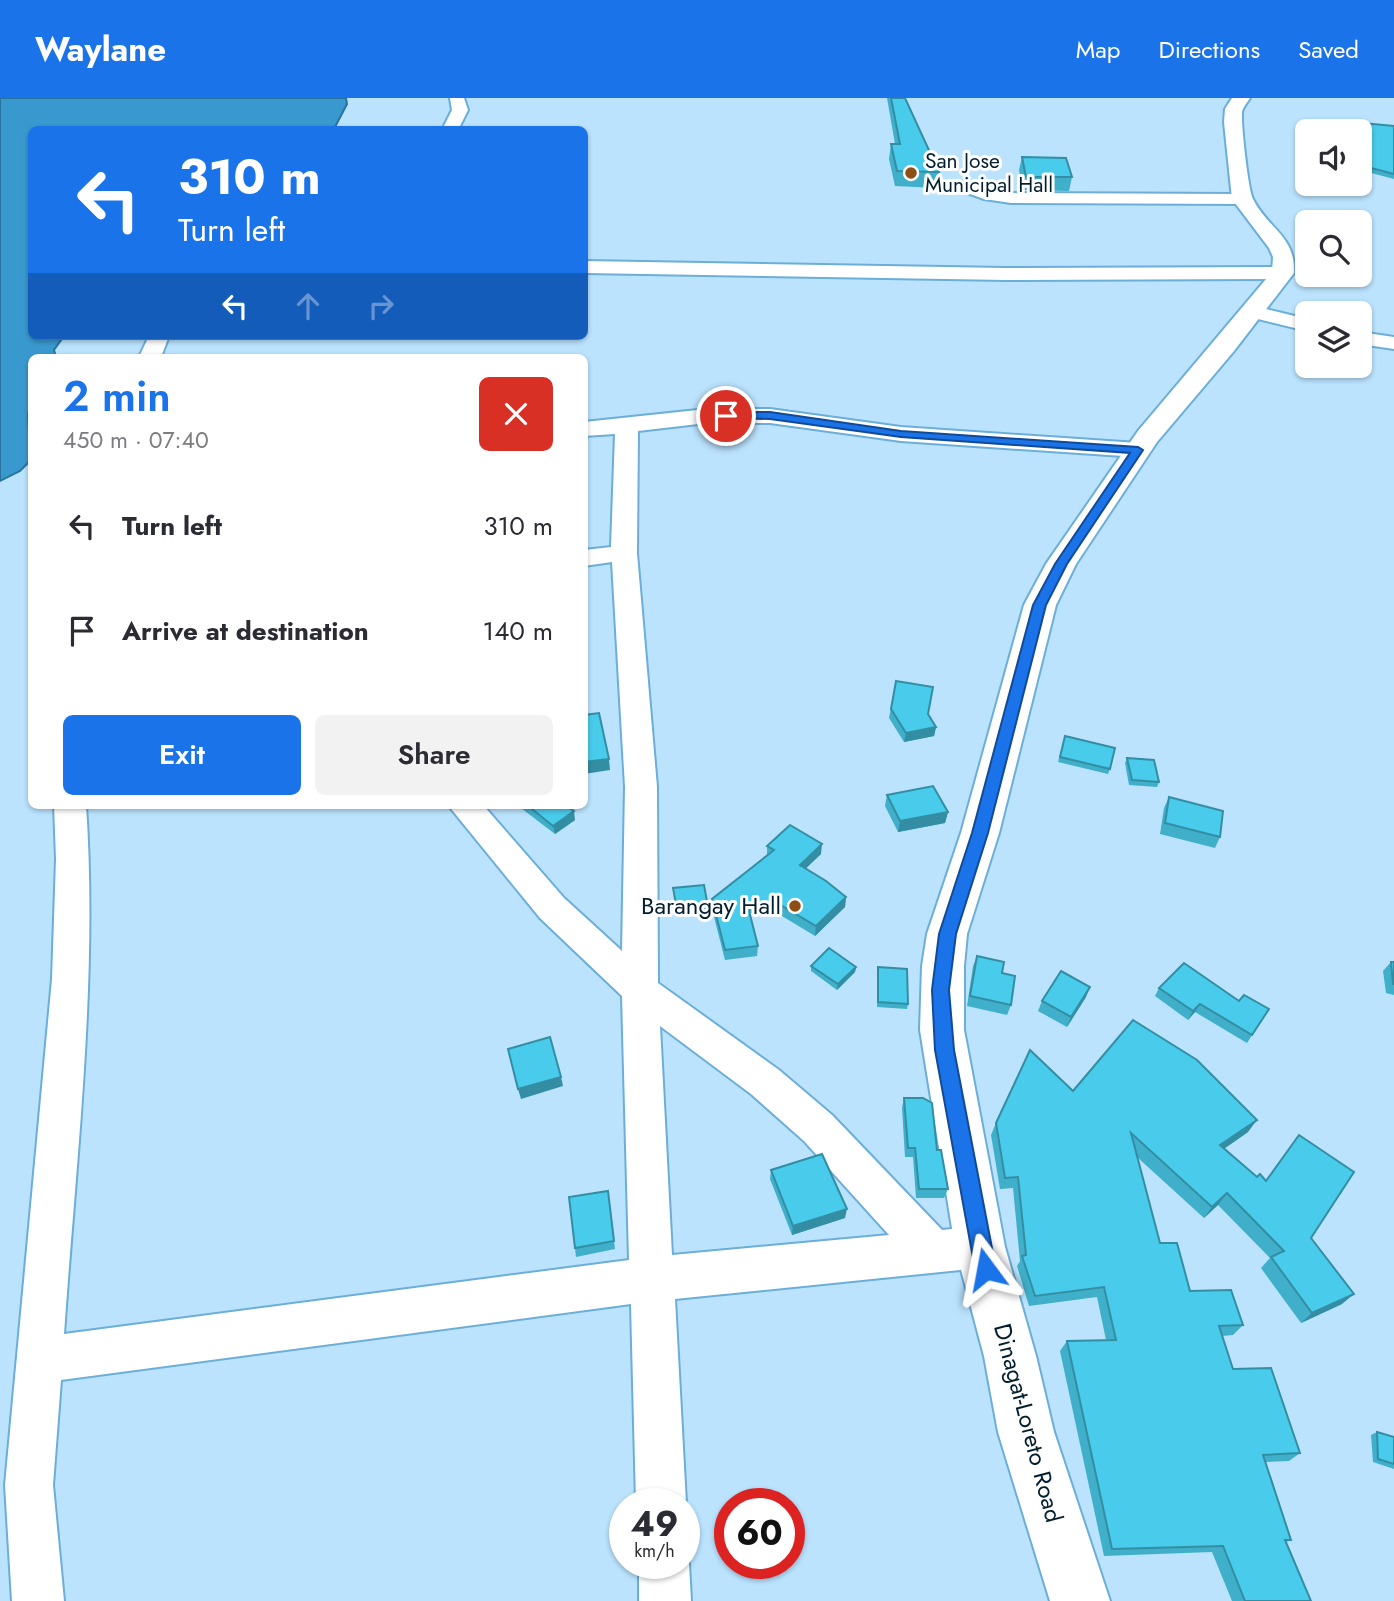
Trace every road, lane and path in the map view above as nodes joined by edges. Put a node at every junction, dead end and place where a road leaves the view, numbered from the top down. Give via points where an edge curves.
1 (457, 98) edge
2 (1241, 98) edge
3 (452, 126) edge
4 (965, 186) dead end
5 (1242, 199) junction
6 (588, 267) edge
7 (1283, 274) junction
8 (1253, 312) junction
9 (1295, 323) edge
10 (1372, 340) edge
11 (1394, 343) edge
12 (627, 426) junction
13 (588, 429) edge
14 (1138, 450) junction
15 (624, 553) junction
16 (588, 558) edge
17 (70, 809) edge
18 (467, 809) edge
19 (640, 990) junction
20 (980, 1247) junction
21 (934, 1252) junction
22 (652, 1279) junction
23 (40, 1360) junction
24 (660, 1488) edge
25 (664, 1579) edge
26 (38, 1601) edge
27 (665, 1601) edge
28 (1080, 1601) edge

1 - 3 street via 460,110
2 - 5 main road via 1233,122
4 - 5 street via 1010,198
5 - 7 main road via 1279,247
6 - 7 street
7 - 8 main road, Dinagat-Loreto Road
8 - 9 street
8 - 14 main road, Dinagat-Loreto Road
10 - 11 street
12 - 13 street
12 - 14 street via 707,416 770,416 901,434
12 - 15 street
14 - 20 main road, Dinagat-Loreto Road via 1061,564 1040,605 980,833 947,934 942,1030
15 - 16 street
15 - 19 street via 641,787
17 - 23 street via 70,979
18 - 19 street via 552,908
19 - 21 street via 765,1082 818,1128
19 - 22 street
20 - 21 street
20 - 28 main road, Dinagat-Loreto Road via 1026,1432
21 - 22 street
22 - 23 street
22 - 24 street
23 - 26 street via 29,1485
25 - 27 street

